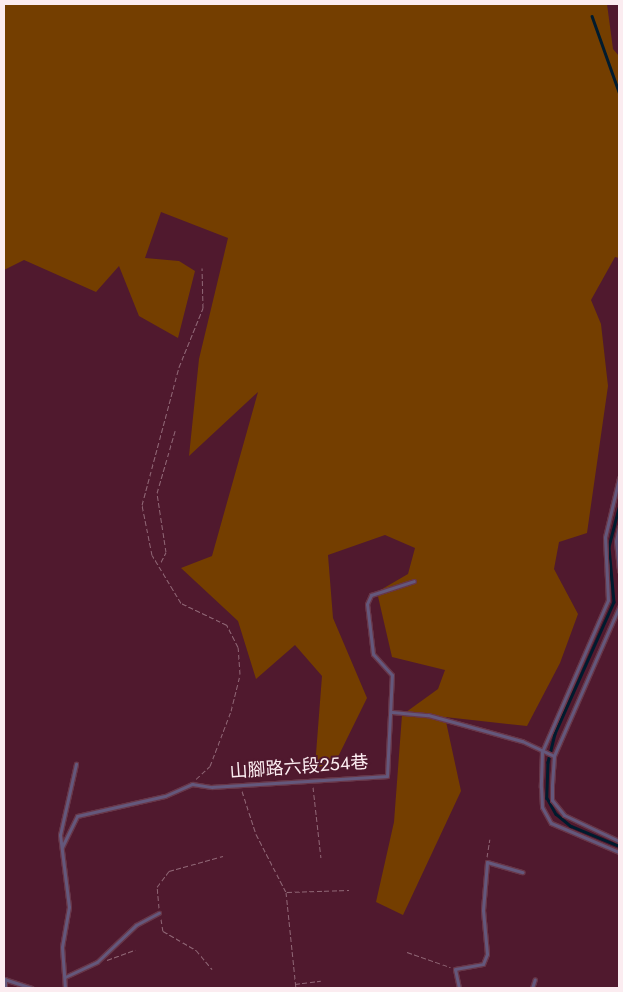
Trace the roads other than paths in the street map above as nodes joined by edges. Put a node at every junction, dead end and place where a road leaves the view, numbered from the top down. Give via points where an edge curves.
1 (619, 478) edge
2 (619, 527) edge
3 (619, 571) edge
4 (414, 581) dead end
5 (619, 606) edge
6 (392, 712) junction
7 (542, 752) junction
8 (554, 756) junction
9 (76, 764) dead end
10 (619, 841) edge
11 (62, 847) junction
12 (619, 852) edge
13 (523, 872) dead end
14 (160, 913) road end
15 (65, 977) junction
16 (4, 979) edge
17 (535, 979) dead end
18 (5, 988) edge
19 (32, 988) edge
20 (65, 988) edge
21 (459, 988) edge
22 (532, 988) edge

1 - 7 lane via 605,537 608,600
2 - 3 lane via 616,541
4 - 6 lane, 山腳路六段254巷 via 376,592 367,604 373,654 392,676
5 - 8 lane
6 - 7 lane via 428,715 522,741
6 - 11 lane, 山腳路六段254巷 via 387,776 242,785 192,784 165,796 77,816
7 - 8 lane
7 - 12 lane via 542,807 551,823
8 - 10 lane via 552,800 578,824
9 - 11 lane via 60,835
11 - 15 lane via 69,907 62,947
13 - 21 lane via 487,862 483,910 487,954 483,964 455,969
14 - 15 lane via 136,925 97,962
15 - 20 lane
16 - 18 lane
16 - 19 lane
17 - 22 lane

